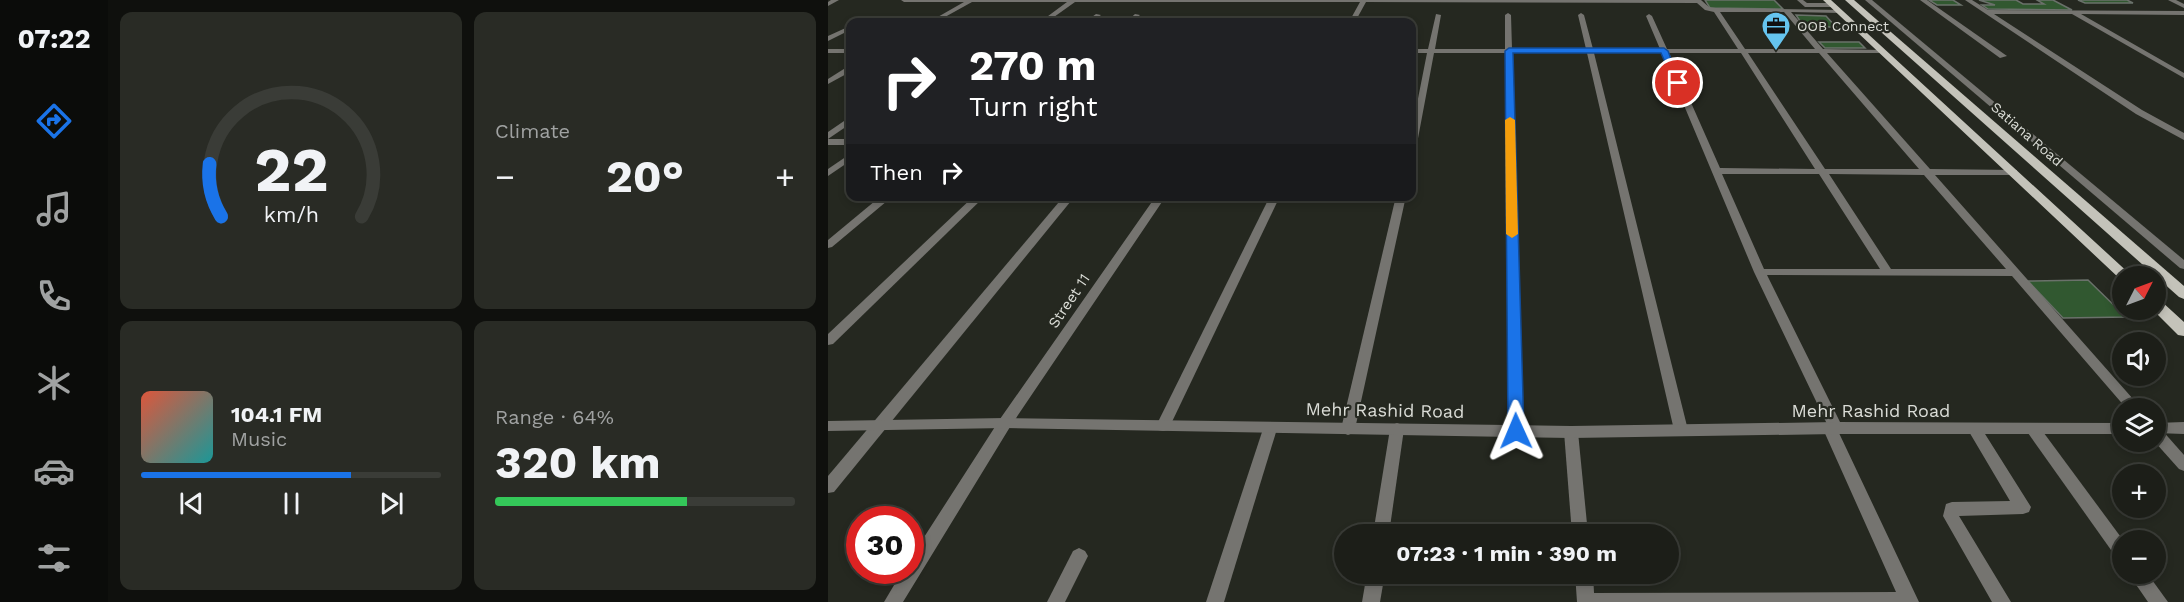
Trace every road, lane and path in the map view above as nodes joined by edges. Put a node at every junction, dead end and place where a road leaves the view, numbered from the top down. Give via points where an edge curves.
1 (836, 0) edge
2 (904, 0) edge
3 (1364, 0) edge
4 (1800, 0) edge
5 (1849, 0) edge
6 (1868, 0) edge
7 (1923, 0) edge
8 (1968, 0) edge
9 (2171, 0) edge
10 (970, 1) edge
11 (1074, 1) edge
12 (1698, 1) edge
13 (828, 4) edge
14 (1834, 5) edge
15 (2184, 6) edge
16 (1716, 10) junction
17 (1786, 11) junction
18 (1986, 12) junction
19 (2073, 13) junction
20 (2184, 13) edge
21 (1098, 15) dead end
22 (1137, 15) dead end
23 (1438, 15) dead end
24 (1508, 15) dead end
25 (1581, 15) dead end
26 (1649, 16) dead end
27 (939, 18) edge
28 (1049, 18) edge
29 (1094, 18) edge
30 (1134, 18) edge
31 (1354, 18) edge
32 (846, 30) edge
33 (828, 39) edge
34 (1821, 50) junction
35 (828, 51) edge
36 (846, 51) edge
37 (1416, 51) edge
38 (1432, 51) junction
39 (1509, 51) junction
40 (1588, 51) junction
41 (1664, 51) junction
42 (1743, 51) junction
43 (1880, 51) junction
44 (2003, 56) dead end
45 (846, 71) edge
46 (2184, 76) edge
47 (828, 82) edge
48 (846, 124) edge
49 (1416, 129) edge
50 (828, 136) edge
51 (2184, 137) edge
52 (828, 142) edge
53 (846, 142) edge
54 (846, 161) edge
55 (1716, 171) junction
56 (1820, 171) junction
57 (1929, 172) junction
58 (2014, 172) junction
59 (828, 173) edge
60 (882, 201) edge
61 (975, 201) edge
62 (1066, 201) edge
63 (1158, 201) edge
64 (1273, 201) edge
65 (1400, 201) edge
66 (828, 244) edge
67 (2114, 266) edge
68 (2184, 266) edge
69 (1760, 272) junction
70 (1888, 272) junction
71 (2016, 273) junction
72 (2184, 294) edge
73 (2166, 314) edge
74 (2184, 331) edge
75 (828, 341) edge
76 (2124, 398) edge
77 (1005, 423) junction
78 (878, 424) junction
79 (828, 426) edge
80 (1163, 426) junction
81 (1833, 428) junction
82 (2166, 428) edge
83 (2184, 428) edge
84 (1270, 429) junction
85 (1348, 429) junction
86 (1396, 429) junction
87 (2033, 429) junction
88 (2112, 429) edge
89 (1681, 430) junction
90 (1974, 430) junction
91 (1516, 431) junction
92 (1571, 432) junction
93 (2166, 444) edge
94 (2184, 465) edge
95 (828, 487) edge
96 (1382, 524) edge
97 (1579, 524) edge
98 (2112, 538) edge
99 (1079, 556) dead end
100 (1374, 584) edge
101 (1585, 584) edge
102 (2146, 584) edge
103 (1910, 601) edge
104 (893, 602) edge
105 (1056, 602) edge
106 (1215, 602) edge
107 (1371, 602) edge
108 (1586, 602) edge
109 (2002, 602) edge
110 (2159, 602) edge

1 - 13 street
2 - 10 street
3 - 11 street
3 - 12 street
3 - 31 street
4 - 14 street via 1805,5
5 - 72 main road, Satiana Road
6 - 68 street
7 - 44 street
8 - 18 street
9 - 15 street
10 - 11 street
10 - 27 street
11 - 28 street
12 - 16 street via 1707,9
14 - 17 street
14 - 43 main road
16 - 17 street
16 - 42 street
17 - 34 street
18 - 19 street
18 - 51 street
19 - 20 street
19 - 46 street
21 - 29 street
22 - 30 street
23 - 38 street
24 - 39 street
25 - 40 street
26 - 41 street
32 - 33 street
34 - 42 street
34 - 43 street
34 - 57 street
35 - 36 street
37 - 38 street
38 - 39 street
38 - 49 street
39 - 40 street
39 - 91 street
40 - 41 street
40 - 89 street
41 - 42 street
41 - 55 street
42 - 56 street
43 - 58 main road
45 - 47 street
48 - 50 street
52 - 53 street
54 - 59 street
55 - 56 street
55 - 69 street
56 - 57 street
56 - 70 street
57 - 58 street
57 - 71 street
58 - 67 main road
60 - 66 street
61 - 75 street
62 - 78 street
63 - 77 street, Street 11
64 - 80 street
65 - 85 street
69 - 70 street
69 - 81 street
70 - 71 street
71 - 76 street
73 - 74 main road
77 - 78 street, Mehr Rashid Road
77 - 80 street, Mehr Rashid Road
77 - 104 street, Street 11
78 - 79 street, Mehr Rashid Road
78 - 95 street
80 - 84 street, Mehr Rashid Road
81 - 89 street, Mehr Rashid Road
81 - 90 street, Mehr Rashid Road
81 - 103 street
82 - 83 street
84 - 85 street, Mehr Rashid Road
84 - 106 street
85 - 86 street, Mehr Rashid Road
86 - 91 street, Mehr Rashid Road
86 - 96 street
87 - 88 street, Mehr Rashid Road
87 - 90 street, Mehr Rashid Road
87 - 98 street
89 - 92 street, Mehr Rashid Road
90 - 109 street via 2023,507 1952,509 1952,516
91 - 92 street, Mehr Rashid Road
92 - 97 street
93 - 94 street
99 - 105 street
100 - 107 street
101 - 108 street
102 - 110 street
103 - 108 street

